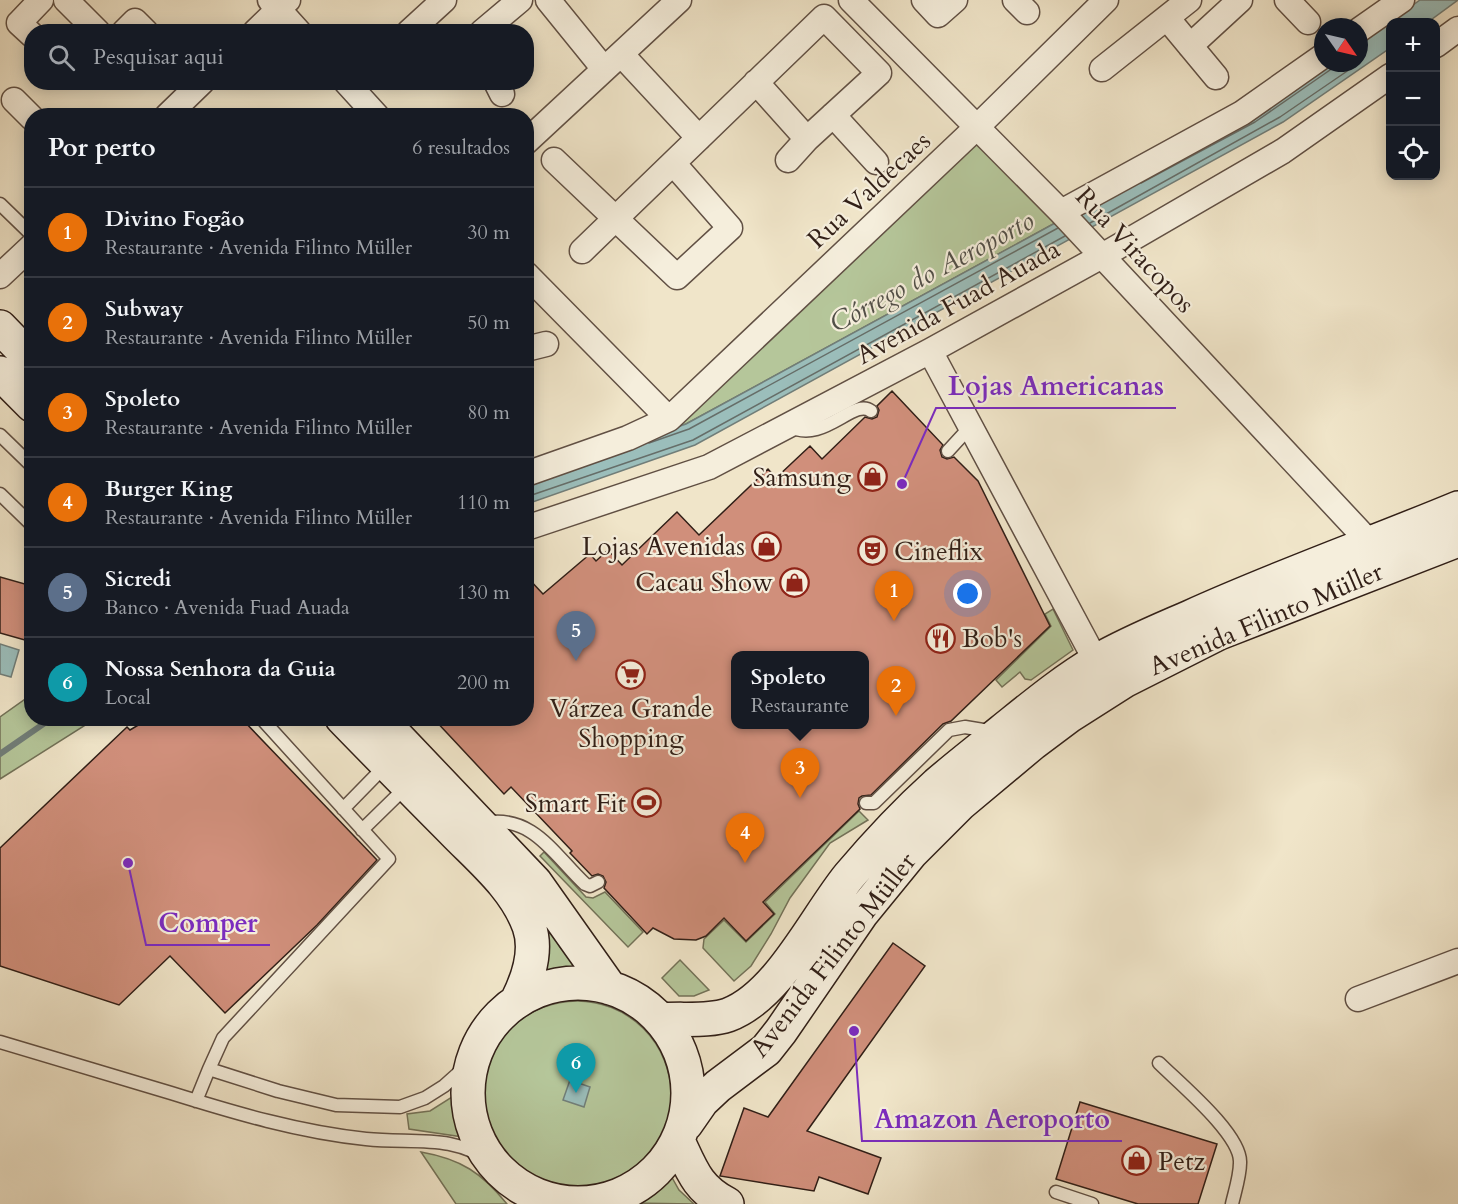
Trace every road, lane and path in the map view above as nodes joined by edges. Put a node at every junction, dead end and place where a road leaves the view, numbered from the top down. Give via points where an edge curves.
1 (41, 0) edge
2 (66, 0) edge
3 (520, 0) edge
4 (548, 0) edge
5 (679, 0) edge
6 (851, 0) edge
7 (924, 0) edge
8 (955, 0) edge
9 (1106, 0) edge
10 (1189, 0) edge
11 (1287, 0) edge
12 (1402, 0) edge
13 (279, 3) edge
14 (1233, 3) edge
15 (431, 4) edge
16 (1167, 18) junction
17 (1308, 22) dead end
18 (90, 24) edge
19 (262, 24) edge
20 (293, 24) edge
21 (415, 24) edge
22 (492, 24) edge
23 (1368, 24) edge
24 (24, 28) edge
25 (1458, 29) edge
26 (1440, 42) edge
27 (1190, 46) junction
28 (612, 61) junction
29 (1314, 62) edge
30 (1102, 69) dead end
31 (1216, 78) dead end
32 (1386, 79) edge
33 (756, 82) junction
34 (194, 90) edge
35 (353, 90) edge
36 (14, 100) dead end
37 (175, 108) edge
38 (370, 108) edge
39 (24, 110) edge
40 (833, 115) junction
41 (977, 127) junction
42 (534, 134) edge
43 (699, 138) junction
44 (807, 139) junction
45 (554, 160) dead end
46 (788, 160) dead end
47 (876, 162) dead end
48 (673, 163) junction
49 (0, 204) edge
50 (1062, 212) junction
51 (615, 219) junction
52 (24, 227) edge
53 (1094, 248) junction
54 (582, 251) dead end
55 (24, 254) edge
56 (0, 276) edge
57 (534, 282) edge
58 (0, 327) edge
59 (930, 351) junction
60 (24, 352) edge
61 (0, 373) edge
62 (24, 397) edge
63 (871, 411) dead end
64 (669, 419) junction
65 (788, 425) junction
66 (970, 427) junction
67 (0, 435) edge
68 (948, 451) dead end
69 (24, 458) edge
70 (534, 471) edge
71 (0, 494) edge
72 (1458, 508) edge
73 (24, 517) edge
74 (534, 525) edge
75 (1458, 540) edge
76 (1371, 544) junction
77 (1096, 662) junction
78 (268, 726) edge
79 (350, 726) edge
80 (387, 726) edge
81 (999, 733) junction
82 (398, 775) junction
83 (866, 803) dead end
84 (343, 808) junction
85 (480, 823) junction
86 (362, 830) junction
87 (598, 882) dead end
88 (1458, 961) edge
89 (610, 988) junction
90 (1358, 999) dead end
91 (517, 1001) junction
92 (660, 1020) junction
93 (0, 1042) edge
94 (476, 1050) junction
95 (1159, 1063) dead end
96 (209, 1069) junction
97 (196, 1101) junction
98 (682, 1133) junction
99 (494, 1163) junction
100 (1056, 1192) dead end
101 (524, 1195) edge
102 (1085, 1203) edge
103 (591, 1204) edge
104 (727, 1204) edge
105 (1232, 1204) edge

1 - 24 street via 19,23
2 - 18 street
3 - 22 street
4 - 28 street
5 - 28 street
6 - 41 street, Rua Viracopos
7 - 8 street via 938,15
9 - 41 street, Rua Valdecaes
10 - 16 street
11 - 17 street
12 - 23 street
13 - 19 street
13 - 20 street
14 - 27 street
15 - 21 street
16 - 27 street
16 - 30 street
25 - 26 street
27 - 31 street
28 - 42 street
28 - 43 street
29 - 50 street, Avenida Fuad Auada via 1242,113
32 - 53 street, Avenida Fuad Auada via 1283,151
33 - 40 street via 824,16 879,73
33 - 43 street
33 - 44 street
34 - 37 street
35 - 38 street
36 - 39 street
40 - 44 street
40 - 47 street
41 - 50 street, Rua Viracopos
41 - 64 street, Rua Valdecaes
43 - 48 street
44 - 46 street
45 - 51 street
48 - 51 street
48 - 51 street via 730,228 677,277
49 - 52 lane
50 - 53 street, Rua Viracopos
51 - 54 street
53 - 59 street, Avenida Fuad Auada
53 - 76 street, Rua Viracopos
55 - 56 street
57 - 64 street
58 - 60 main road
59 - 65 street, Avenida Fuad Auada
59 - 66 street
61 - 62 main road
63 - 65 lane via 860,408 813,430
64 - 70 street
65 - 74 street, Avenida Fuad Auada via 709,467
66 - 68 lane
66 - 77 street
67 - 69 lane
71 - 73 lane
72 - 76 main road, Avenida Filinto Müller
75 - 98 main road, Avenida Filinto Müller via 1219,633 1124,681 1033,743 960,804 910,853 862,913 766,1050 702,1101
76 - 77 main road, Avenida Filinto Müller via 1211,607
77 - 81 main road, Avenida Filinto Müller
78 - 84 lane
79 - 82 main road
80 - 85 main road
81 - 83 lane via 970,727 949,730 874,803
81 - 92 main road, Avenida Filinto Müller via 936,785 876,846 848,878 772,984 755,999 726,1016
82 - 84 lane
82 - 86 lane
82 - 91 main road via 506,886 522,911 530,927 532,952 529,973
84 - 86 lane
85 - 87 lane via 502,821 526,827 585,884
85 - 89 main road via 539,887
86 - 96 lane via 389,859 223,1038
88 - 90 street
89 - 91 main road via 562,985
89 - 92 main road via 632,998
91 - 94 main road, Avenida Filinto Müller via 490,1025
92 - 98 main road via 679,1050 687,1072 689,1096
93 - 97 lane
94 - 96 lane via 444,1086 400,1107 336,1105
94 - 99 main road, Avenida Filinto Müller via 468,1085 469,1108 478,1137
95 - 105 lane via 1228,1132 1237,1147 1241,1161
96 - 97 lane
97 - 99 lane via 327,1134 445,1142 468,1148
98 - 103 main road, Avenida Filinto Müller via 667,1164 645,1183
98 - 104 main road via 691,1171 707,1191
99 - 101 main road, Avenida Filinto Müller
100 - 102 lane
101 - 103 main road, Avenida Filinto Müller

